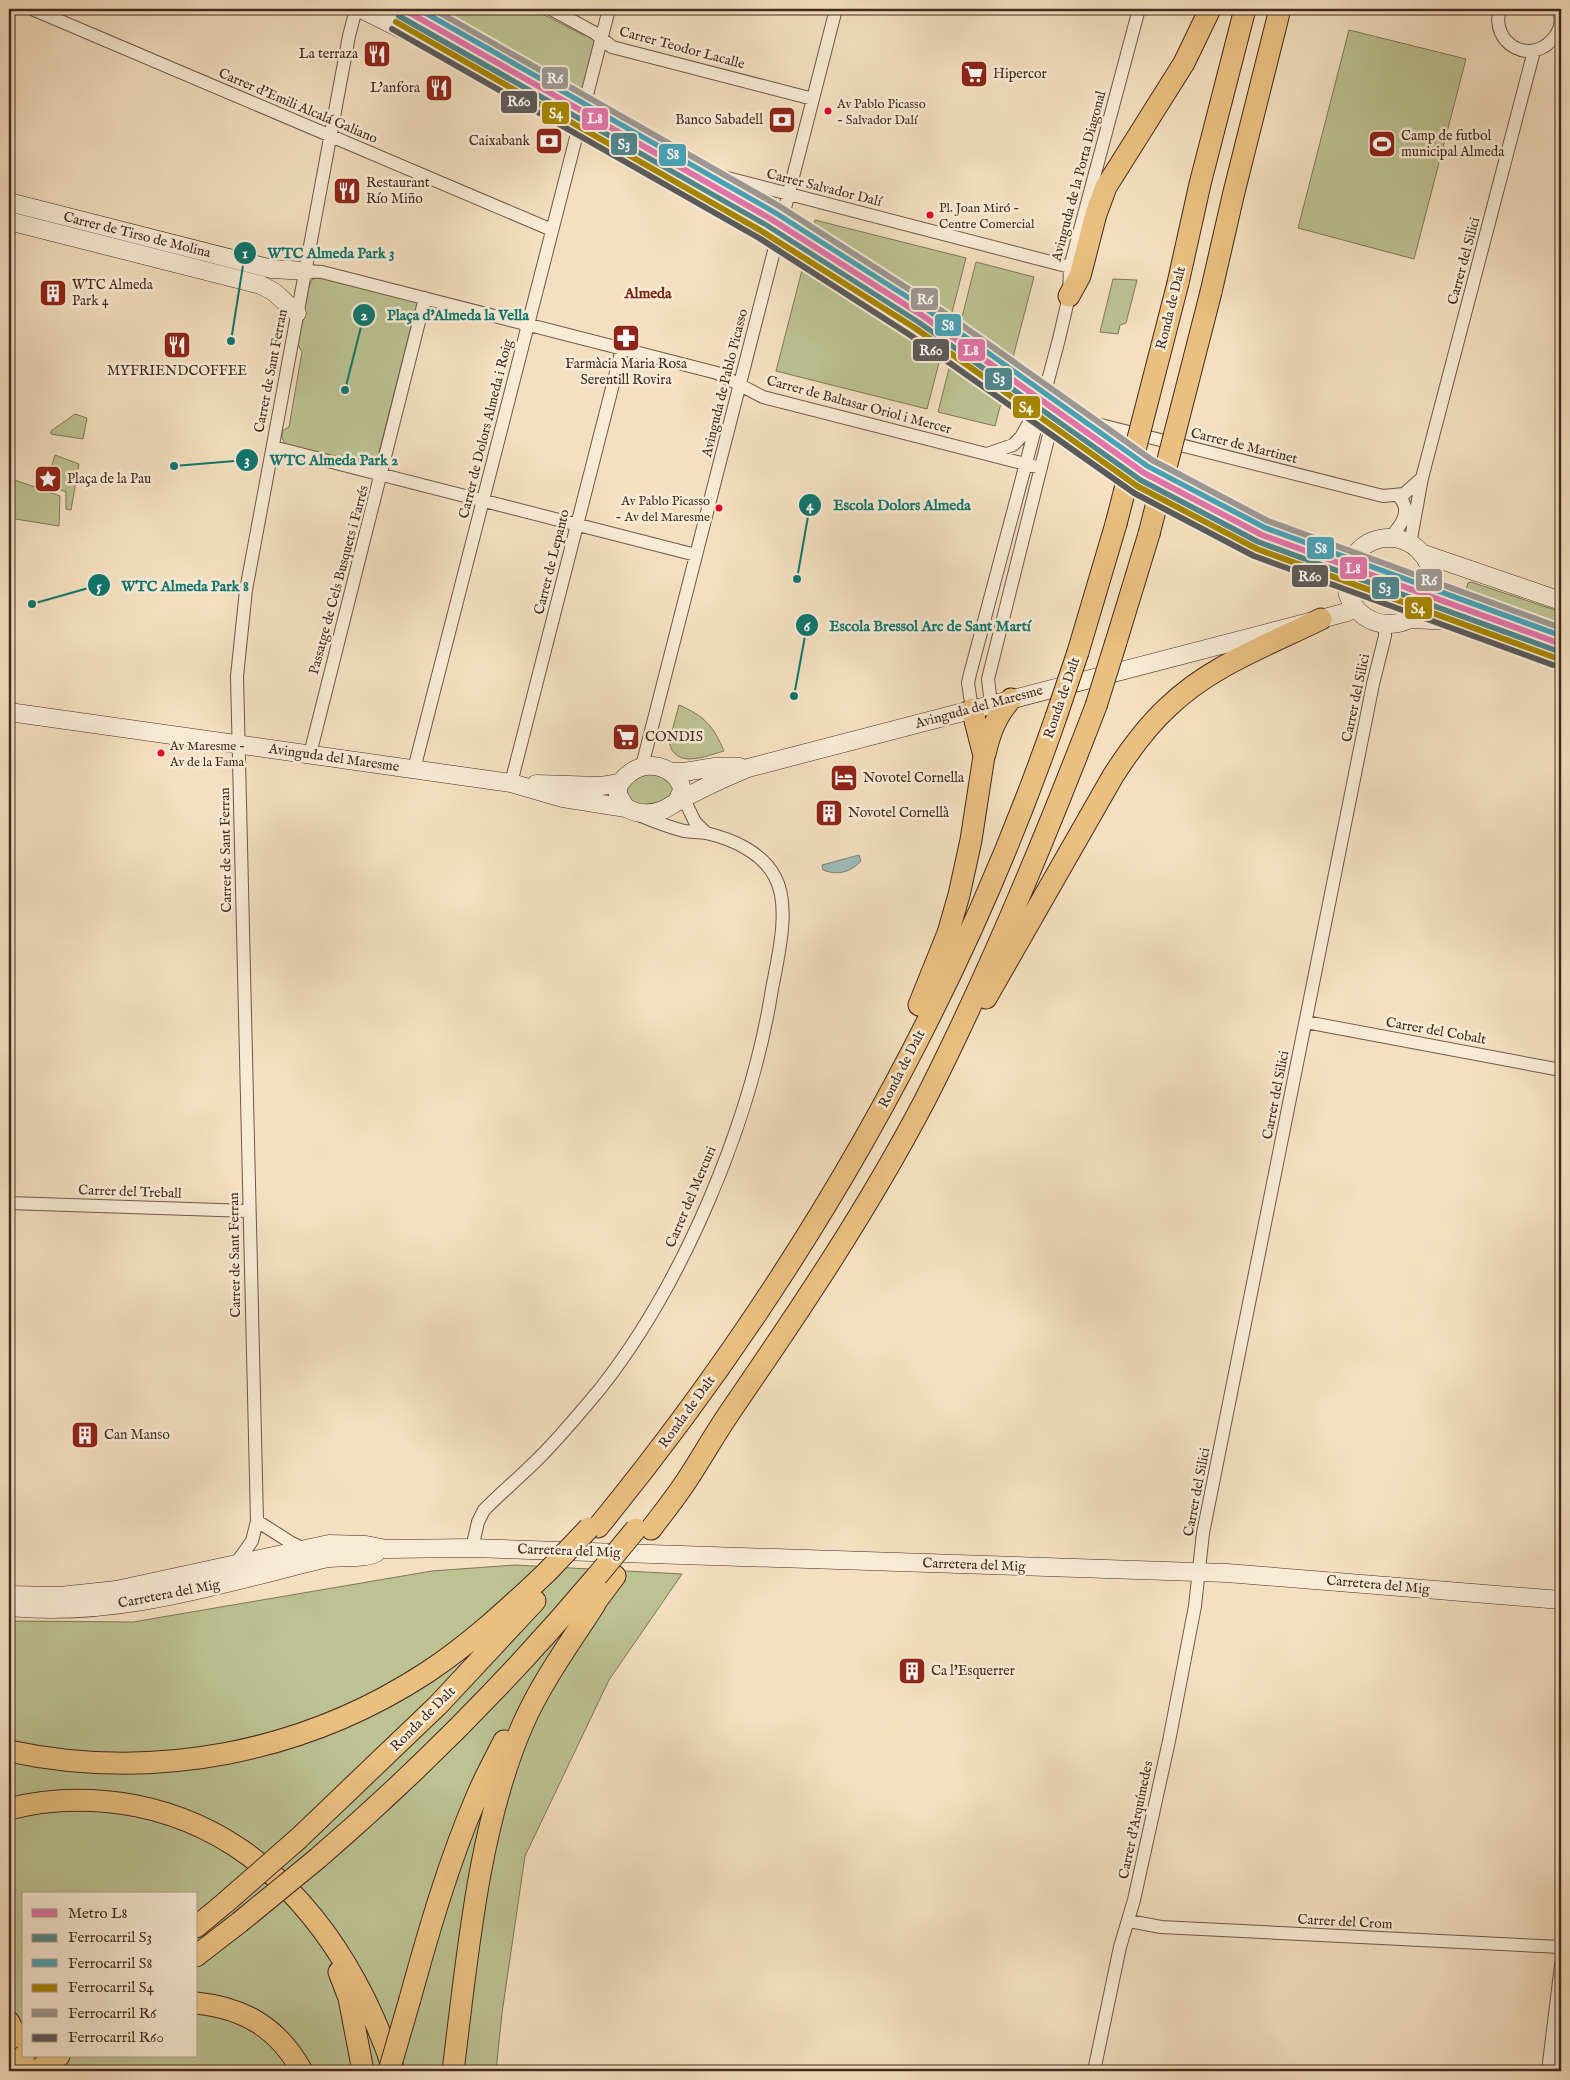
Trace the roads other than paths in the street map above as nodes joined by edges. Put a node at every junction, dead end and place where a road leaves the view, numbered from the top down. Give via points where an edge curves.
1 (32, 9) edge
2 (356, 9) edge
3 (361, 9) edge
4 (551, 9) edge
5 (609, 9) edge
6 (836, 9) edge
7 (1139, 9) edge
8 (1210, 9) edge
9 (1245, 9) edge
10 (1280, 9) edge
11 (1558, 9) edge
12 (1497, 10) edge
13 (1560, 32) edge
14 (601, 38) junction
15 (1534, 51) junction
16 (813, 99) junction
17 (582, 112) junction
18 (331, 137) junction
19 (788, 194) junction
20 (9, 202) edge
21 (9, 221) edge
22 (552, 230) junction
23 (1070, 266) junction
24 (306, 271) junction
25 (1068, 296) junction
26 (425, 298) junction
27 (297, 313) junction
28 (528, 325) junction
29 (622, 349) junction
30 (1047, 380) junction
31 (740, 384) junction
32 (1041, 402) junction
33 (1061, 416) junction
34 (273, 447) junction
35 (986, 454) junction
36 (1024, 464) junction
37 (1041, 468) junction
38 (381, 474) junction
39 (1422, 478) junction
40 (1398, 496) junction
41 (483, 500) junction
42 (577, 525) junction
43 (1388, 539) junction
44 (1415, 548) junction
45 (696, 555) junction
46 (1561, 600) edge
47 (1355, 607) junction
48 (1320, 619) junction
49 (1410, 619) junction
50 (1385, 624) junction
51 (1561, 658) edge
52 (991, 704) junction
53 (9, 712) edge
54 (238, 744) junction
55 (310, 754) junction
56 (984, 756) junction
57 (642, 766) junction
58 (748, 768) junction
59 (414, 769) junction
60 (670, 772) junction
61 (620, 783) junction
62 (511, 784) junction
63 (681, 798) junction
64 (631, 810) junction
65 (706, 833) junction
66 (1306, 1022) junction
67 (1561, 1070) edge
68 (925, 1099) junction
69 (9, 1203) edge
70 (825, 1207) junction
71 (249, 1211) junction
72 (257, 1521) junction
73 (472, 1548) junction
74 (386, 1549) junction
75 (306, 1550) junction
76 (330, 1558) junction
77 (234, 1566) junction
78 (1199, 1573) junction
79 (552, 1574) junction
80 (606, 1576) junction
81 (9, 1595) edge
82 (1561, 1600) edge
83 (595, 1604) junction
84 (9, 1607) edge
85 (9, 1751) edge
86 (9, 1809) edge
87 (309, 1912) junction
88 (1129, 1921) junction
89 (198, 1925) edge
90 (1561, 1947) edge
91 (198, 1954) edge
92 (1561, 1965) edge
93 (198, 2003) edge
94 (20, 2049) edge
95 (24, 2058) edge
96 (61, 2062) edge
97 (9, 2066) edge
98 (31, 2071) edge
99 (36, 2071) edge
100 (302, 2071) edge
101 (363, 2071) edge
102 (389, 2071) edge
103 (395, 2071) edge
104 (453, 2071) edge
105 (1094, 2071) edge
106 (1548, 2071) edge

1 - 18 street, Carrer d'Emili Alcalá Galiano
2 - 18 street, Carrer de Sant Ferran
3 - 17 street
4 - 14 street, Carrer Teodor Lacalle
5 - 14 street, Carrer de Dolors Almeda i Roig
6 - 16 street, Avinguda de Pablo Picasso
7 - 23 street, Avinguda de la Porta Diagonal
8 - 25 highway via 1184,63 1106,187 1080,276
9 - 70 highway, Ronda de Dalt, bridge via 1116,524 1056,717 1024,804 966,940 894,1085
10 - 68 highway, bridge via 1149,534 1096,706 1050,826
11 - 13 street
12 - 15 street via 1500,31 1506,40 1517,49
13 - 15 street via 1549,44
14 - 16 street, Carrer Teodor Lacalle via 612,47
14 - 17 street, Carrer de Dolors Almeda i Roig
15 - 39 street, Carrer del Silici
16 - 19 street, Avinguda de Pablo Picasso
17 - 19 street, Carrer Salvador Dalí via 716,175
17 - 22 street, Carrer de Dolors Almeda i Roig
18 - 22 street, Carrer d'Emili Alcalá Galiano
18 - 24 street, Carrer de Sant Ferran
19 - 23 street, Carrer Salvador Dalí
19 - 31 street, Avinguda de Pablo Picasso
20 - 24 street, Carrer de Tirso de Molina via 272,269
21 - 27 street, Carrer de Tirso de Molina via 261,285
22 - 28 street, Carrer de Dolors Almeda i Roig
23 - 25 street, Avinguda de la Porta Diagonal
24 - 26 street, Carrer de Tirso de Molina via 322,272
24 - 27 street, Carrer de Sant Ferran
25 - 30 street, Avinguda de la Porta Diagonal
26 - 28 street, Carrer de Tirso de Molina
26 - 38 street, Passatge de Cels Busquets i Farrés
27 - 34 street, Carrer de Sant Ferran
28 - 29 street, Carrer de Baltasar Oriol i Mercer
28 - 41 street, Carrer de Dolors Almeda i Roig
29 - 31 street, Carrer de Baltasar Oriol i Mercer via 724,375
29 - 42 street, Carrer de Lepanto
30 - 32 street, Avinguda de la Porta Diagonal
30 - 33 street, Avinguda de la Porta Diagonal via 1049,406
31 - 35 street, Carrer de Baltasar Oriol i Mercer via 764,397
31 - 45 street, Avinguda de Pablo Picasso
32 - 35 street, Avinguda de la Porta Diagonal via 1016,442 1008,448
32 - 36 street, Avinguda de la Porta Diagonal
33 - 37 street via 1050,431
33 - 40 street, Carrer de Martinet via 1383,496
34 - 38 street
34 - 54 street, Carrer de Sant Ferran via 246,590 238,676
35 - 36 street, Carrer de Baltasar Oriol i Mercer
36 - 37 street, Carrer de Baltasar Oriol i Mercer
36 - 52 street, Avinguda de la Porta Diagonal via 968,684
37 - 52 street via 988,679
38 - 41 street
38 - 55 street, Passatge de Cels Busquets i Farrés
39 - 40 street via 1408,492
39 - 44 street, Carrer del Silici
40 - 43 street via 1406,510 1399,529
41 - 42 street
41 - 59 street, Carrer de Dolors Almeda i Roig
42 - 45 street
42 - 62 street, Carrer de Lepanto
43 - 44 street via 1399,540
43 - 47 street via 1369,544 1351,562 1347,589
44 - 46 street
44 - 49 street via 1431,572 1431,588 1423,608
45 - 57 street, Avinguda de Pablo Picasso
47 - 48 street, Avinguda del Maresme
47 - 50 street via 1365,617
48 - 52 street, Avinguda del Maresme
48 - 68 highway via 1212,673 1168,707 1144,733 1114,776
49 - 50 street
49 - 51 street via 1454,621
50 - 66 street, Carrer del Silici
52 - 56 highway
52 - 56 highway via 996,718
52 - 58 street, Avinguda del Maresme
53 - 54 street, Avinguda del Maresme
54 - 55 street, Avinguda del Maresme
54 - 71 street, Carrer de Sant Ferran
55 - 59 street, Avinguda del Maresme
56 - 70 highway via 959,895 940,957
57 - 60 street via 658,766
57 - 61 street
58 - 60 street via 715,767
58 - 63 street
59 - 62 street, Avinguda del Maresme
60 - 63 street via 681,785
61 - 62 street via 601,786
61 - 64 street via 618,795
62 - 64 street via 563,798
63 - 64 street via 660,811 644,814
63 - 65 street via 695,822
64 - 65 street, Carrer del Mercuri via 670,827
65 - 73 street, Carrer del Mercuri via 751,851 775,877 782,901 780,946 768,1019 737,1124 692,1236 634,1340 564,1431 484,1510
66 - 67 street, Carrer del Cobalt
66 - 78 street, Carrer del Silici via 1203,1533
68 - 80 highway, bridge via 881,1180 823,1274 728,1414
69 - 71 street, Carrer del Treball
70 - 79 highway, Ronda de Dalt via 731,1352 658,1453
71 - 72 street, Carrer de Sant Ferran
72 - 75 street
72 - 77 street, Carrer de Sant Ferran via 248,1549
73 - 74 street, Carretera del Mig
73 - 78 street, Carretera del Mig
74 - 75 street, Carretera del Mig via 344,1543
74 - 76 street, Carretera del Mig via 373,1554
75 - 76 street
75 - 77 street, Carretera del Mig
76 - 84 street, Carretera del Mig via 134,1603 66,1609
77 - 81 street, Carretera del Mig via 116,1590 60,1596
78 - 82 street, Carretera del Mig
78 - 88 street, Carrer d'Arquímedes via 1196,1606 1169,1741
79 - 85 highway via 486,1629 427,1672 363,1709 296,1736 226,1754 155,1763 82,1762
79 - 89 highway, Ronda de Dalt, bridge via 511,1628 438,1705 299,1838
80 - 83 highway
80 - 91 highway, bridge via 372,1811
83 - 102 highway, bridge via 529,1696 478,1796 443,1888
83 - 104 highway via 535,1700 502,1784 477,1894
86 - 87 highway via 52,1801 82,1800 155,1810 219,1835 278,1878
87 - 101 highway via 332,1955 349,1998
87 - 103 highway via 361,1989
88 - 90 street, Carrer del Crom via 1161,1927
88 - 105 street, Carrer d'Arquímedes via 1120,1948
92 - 106 street
93 - 100 highway via 241,2012 259,2022 292,2054
94 - 97 highway, bridge
95 - 98 highway
96 - 99 highway

